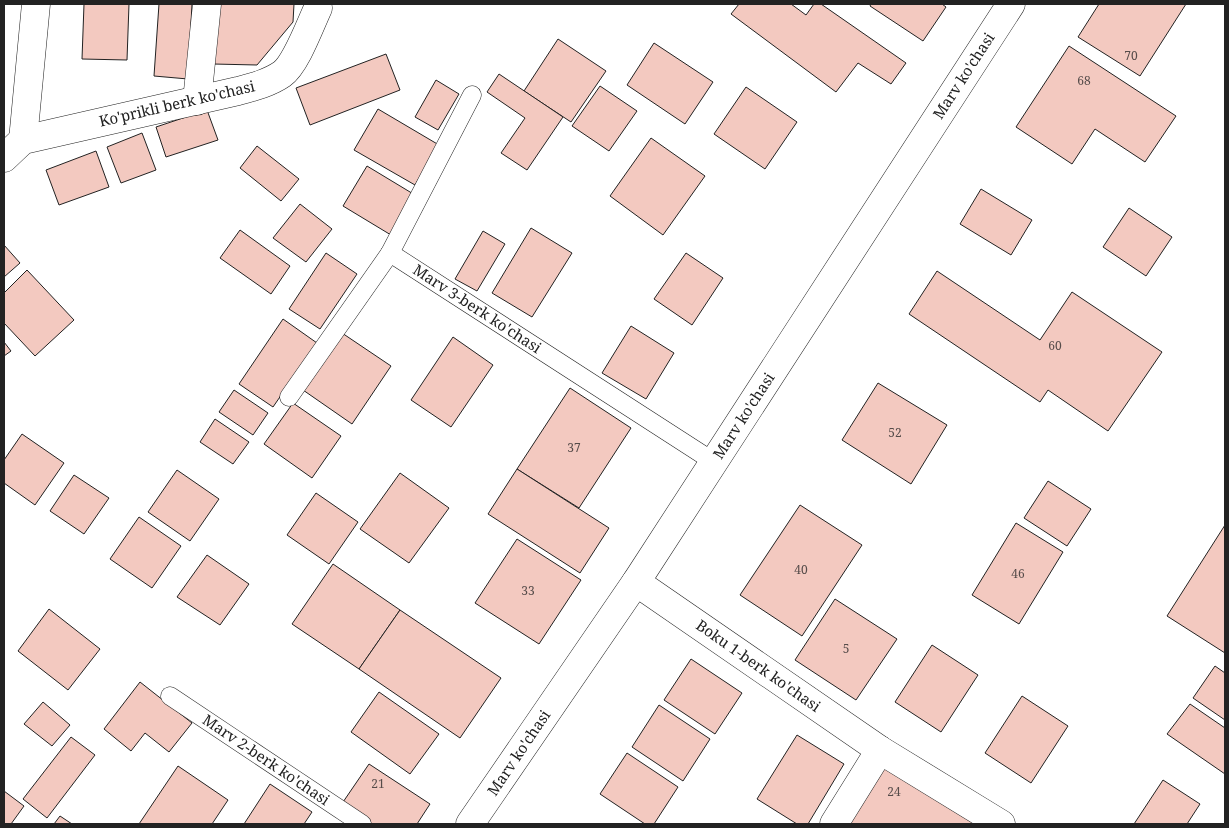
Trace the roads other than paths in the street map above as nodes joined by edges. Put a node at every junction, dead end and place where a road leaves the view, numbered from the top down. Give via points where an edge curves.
1 (36, 4) edge
2 (207, 4) edge
3 (1011, 4) edge
4 (318, 8) dead end
5 (472, 95) dead end
6 (197, 101) junction
7 (13, 149) edge
8 (390, 253) junction
9 (289, 397) dead end
10 (714, 462) junction
11 (636, 582) junction
12 (170, 696) dead end
13 (880, 750) junction
14 (362, 824) edge
15 (470, 824) edge
16 (834, 824) edge
17 (1001, 824) edge

1 - 7 street
2 - 6 street
3 - 10 street, Marv ko'chasi
4 - 6 street, Ko'prikli berk ko'chasi via 292,64 283,74 263,84
5 - 8 lane
6 - 7 street, Ko'prikli berk ko'chasi
8 - 9 lane
8 - 10 lane, Marv 3-berk ko'chasi
10 - 11 street, Marv ko'chasi
11 - 13 street, Boku 1-berk ko'chasi
11 - 15 street, Marv ko'chasi
12 - 14 lane, Marv 2-berk ko'chasi
13 - 16 street
13 - 17 street, Boku 1-berk ko'chasi

